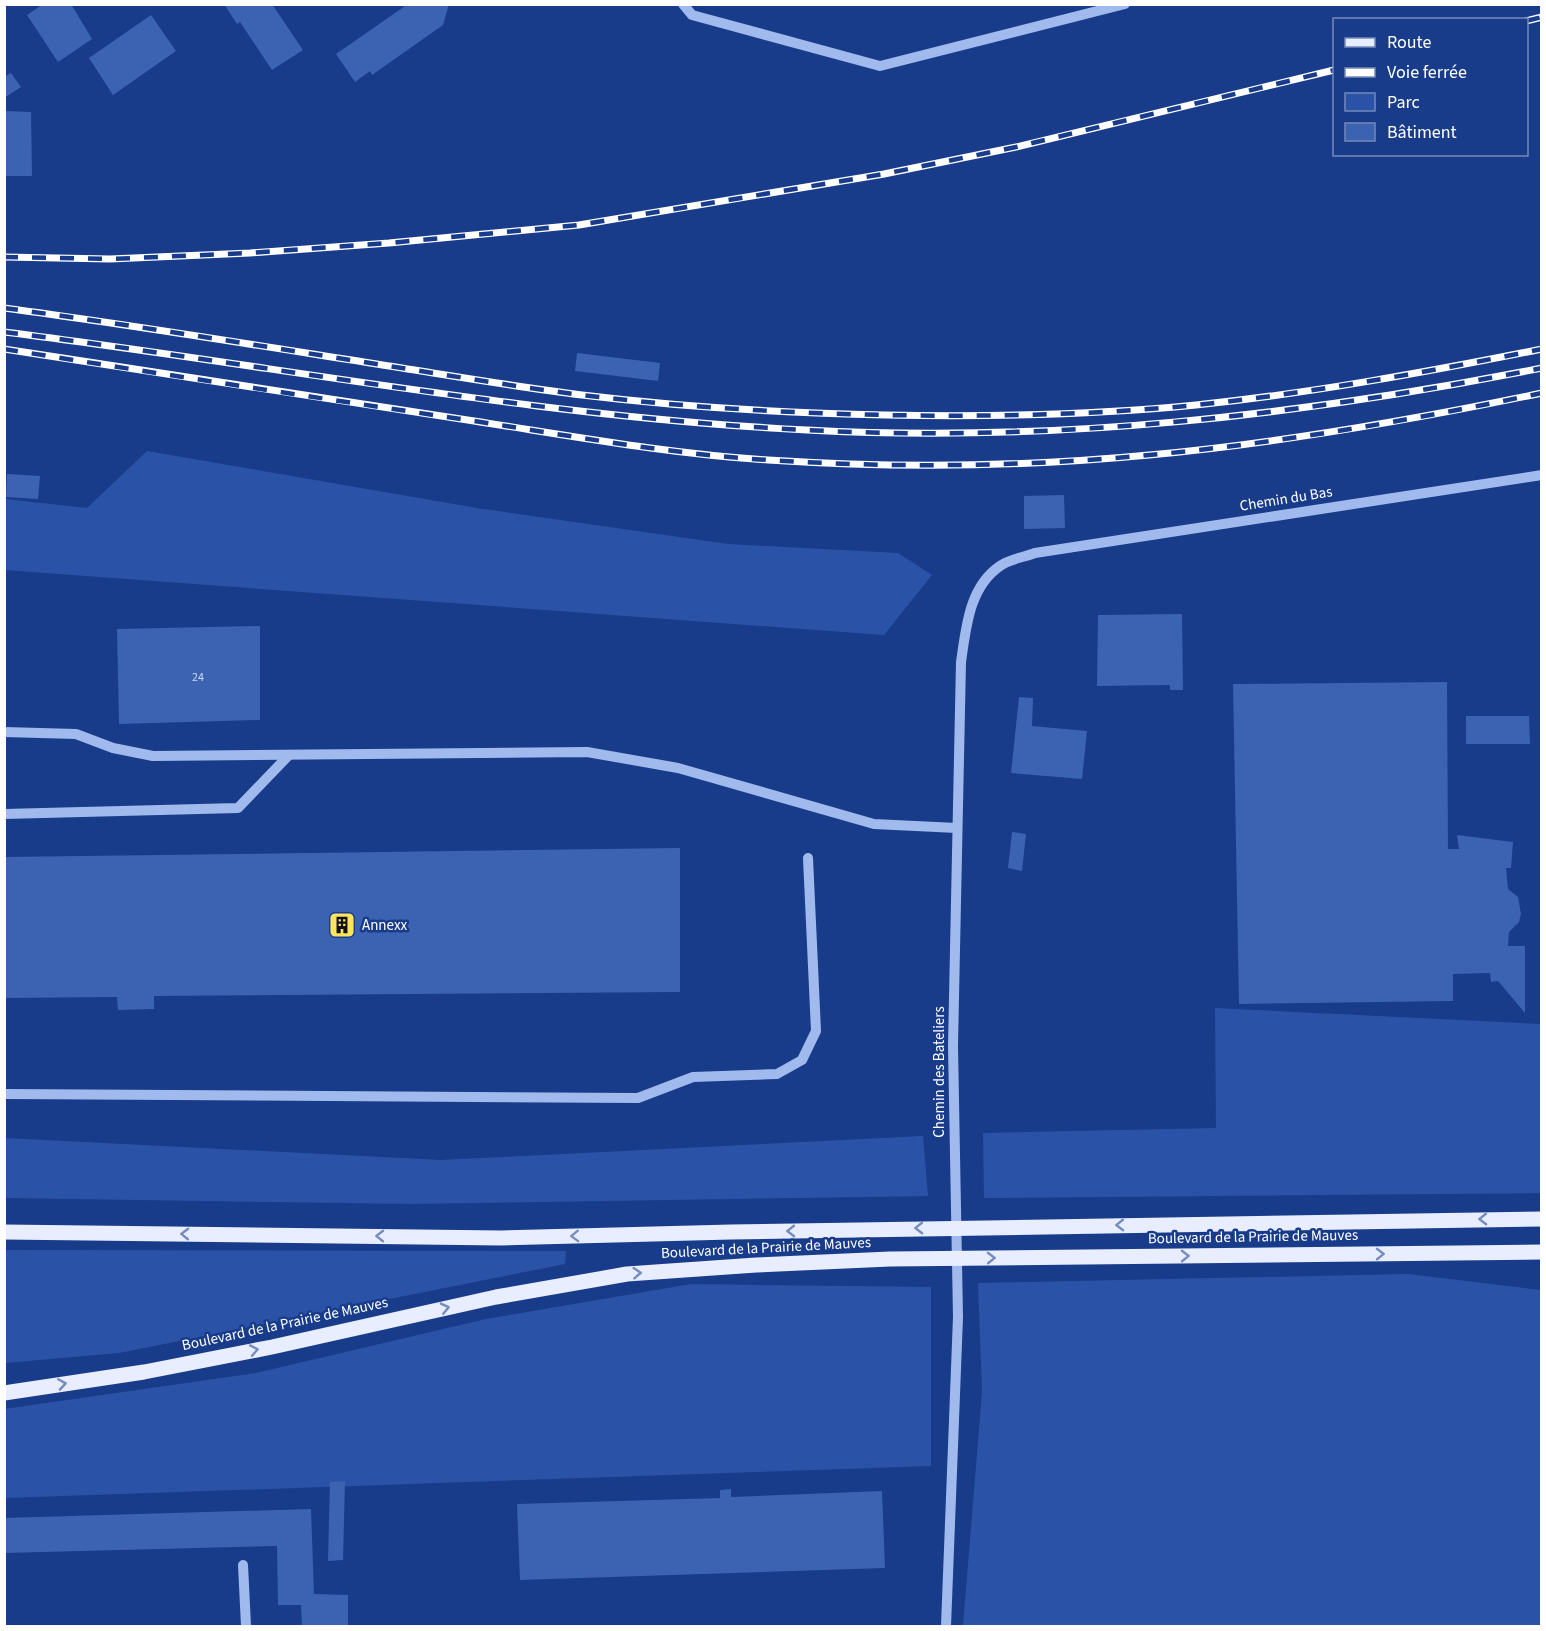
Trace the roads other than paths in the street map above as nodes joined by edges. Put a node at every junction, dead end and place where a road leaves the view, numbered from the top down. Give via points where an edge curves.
1 (683, 4) edge
2 (1125, 4) edge
3 (1542, 475) edge
4 (1035, 553) joint
5 (4, 732) edge
6 (290, 755) junction
7 (4, 814) edge
8 (957, 828) junction
9 (808, 858) dead end
10 (4, 1094) edge
11 (1542, 1219) edge
12 (4, 1232) edge
13 (1542, 1252) edge
14 (4, 1393) edge
15 (243, 1565) dead end
16 (246, 1626) edge
17 (946, 1626) edge

1 - 2 street via 692,15 880,66
3 - 4 street, Chemin du Bas
4 - 8 street, Chemin des Bateliers via 1001,565 981,584 968,616 961,662
5 - 6 street via 76,734 113,748 153,756
6 - 7 street via 238,808
6 - 8 street via 587,752 678,768 874,824
8 - 17 street, Chemin des Bateliers via 953,1046 958,1317
9 - 10 street via 816,1031 802,1060 777,1074 693,1077 638,1098
11 -> 12 main road, Boulevard de la Prairie de Mauves via 501,1238
14 -> 13 main road, Boulevard de la Prairie de Mauves via 144,1372 496,1297 627,1274 890,1259
15 - 16 street

